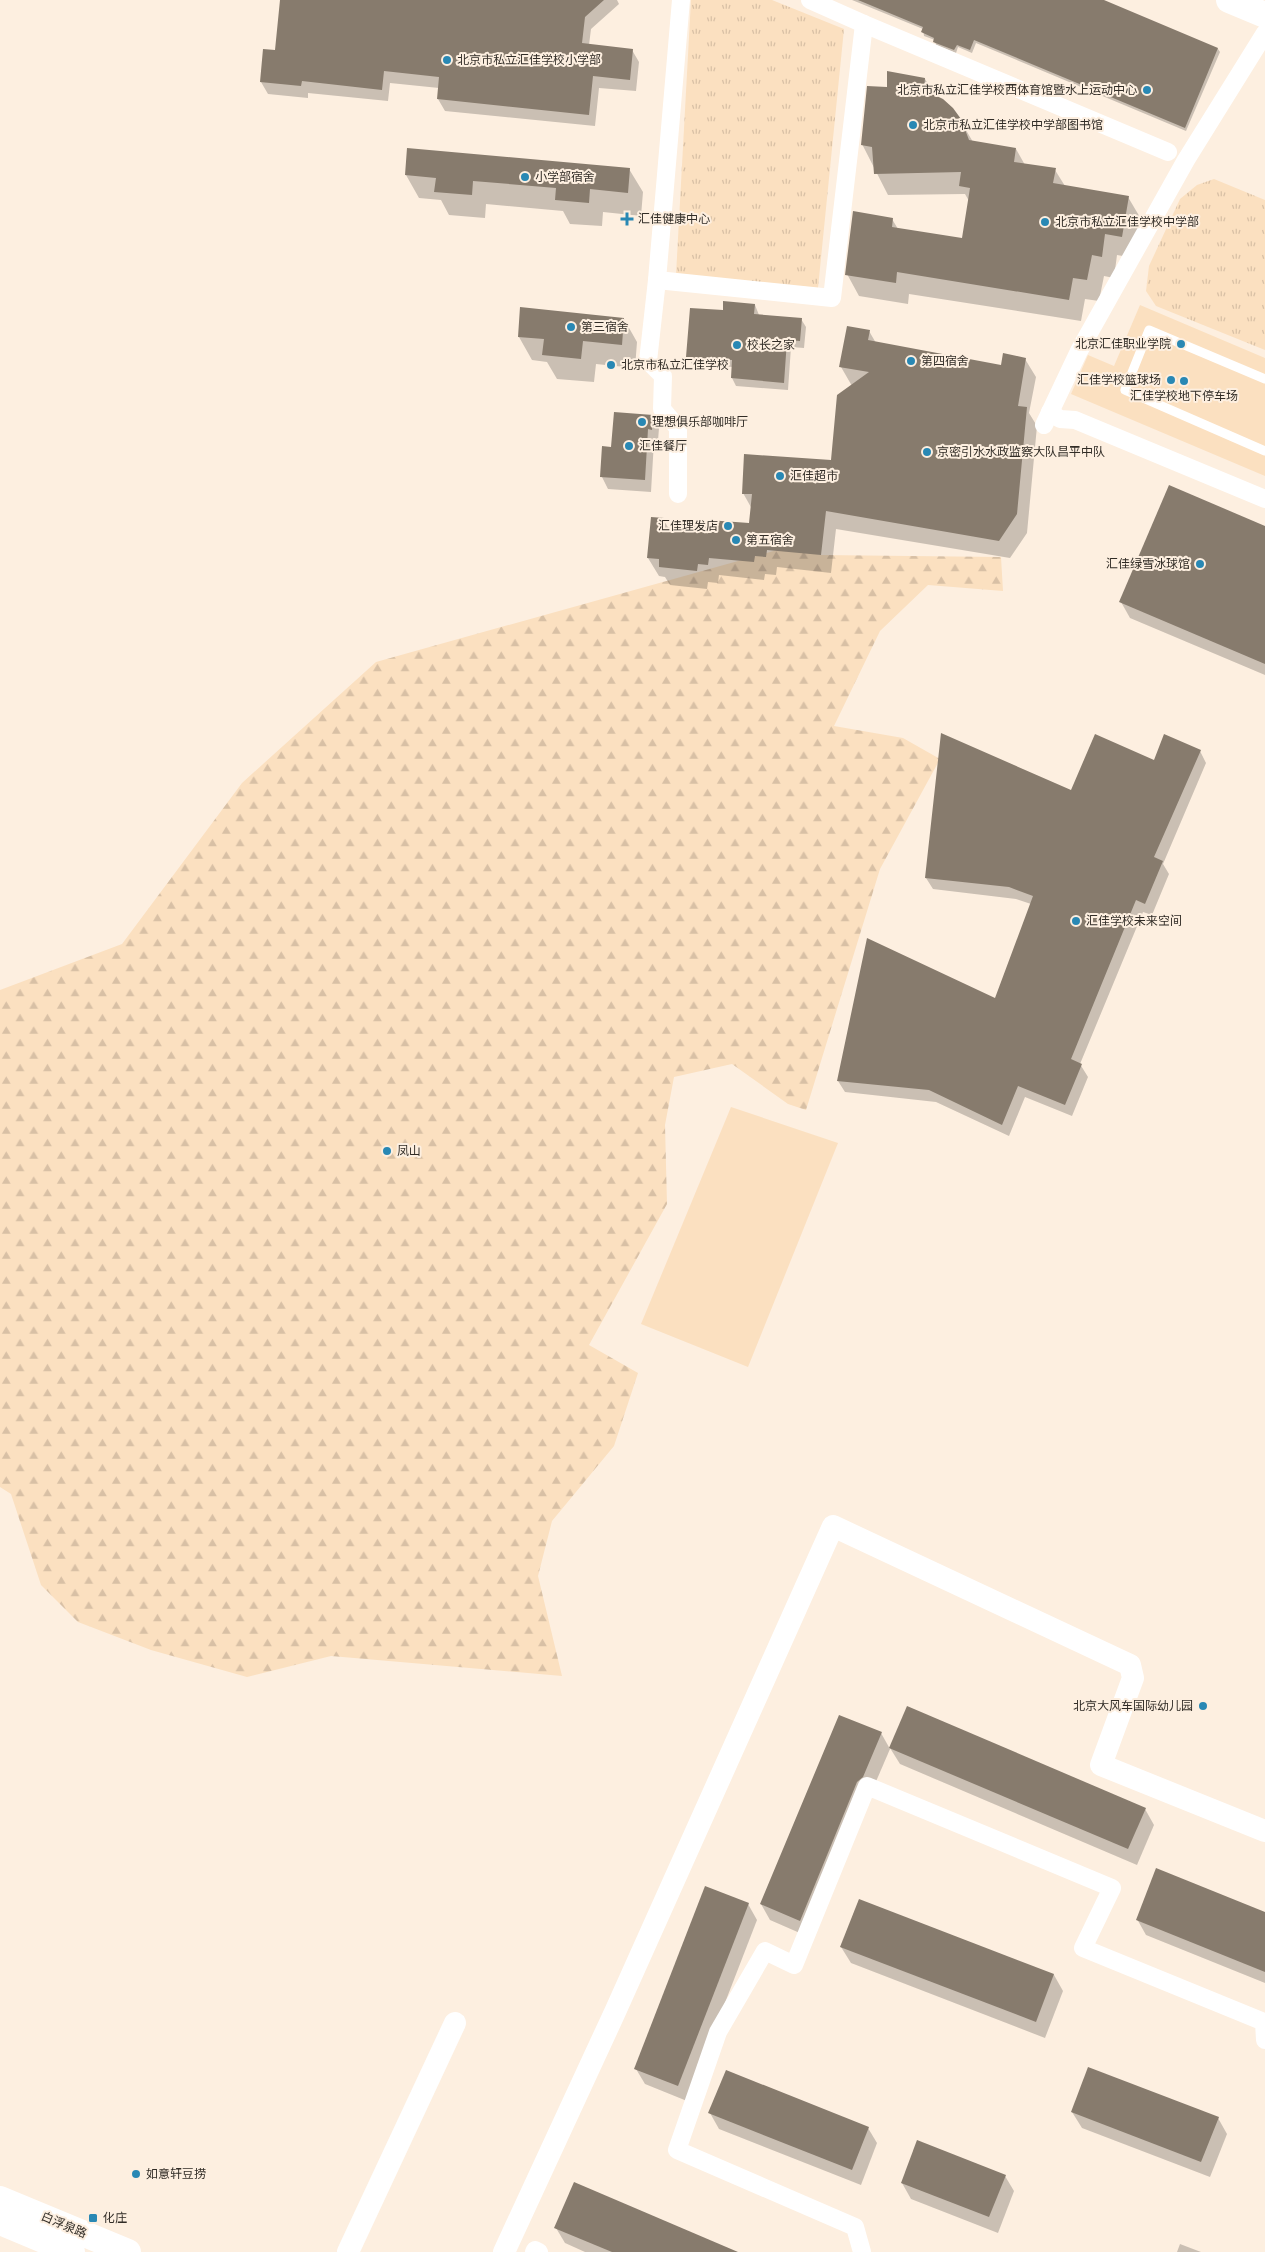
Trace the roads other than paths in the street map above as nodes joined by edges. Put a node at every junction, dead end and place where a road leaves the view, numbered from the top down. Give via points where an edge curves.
1 (681, 0) edge
2 (810, 0) edge
3 (1229, 0) edge
4 (1265, 15) edge
5 (864, 24) junction
6 (1265, 33) edge
7 (1168, 152) dead end
8 (657, 280) junction
9 (1265, 379) edge
10 (1265, 452) edge
11 (678, 494) dead end
12 (1265, 499) edge
13 (1265, 1831) edge
14 (456, 2023) dead end
15 (1265, 2040) edge
16 (0, 2199) edge
17 (0, 2222) edge
18 (72, 2252) edge
19 (128, 2252) edge
20 (348, 2252) edge
21 (504, 2252) edge
22 (534, 2252) edge
23 (539, 2252) edge
24 (862, 2252) edge

1 - 8 street
2 - 5 street
3 - 4 main road
5 - 7 street
5 - 8 street via 832,298
6 - 12 street via 1186,160 1079,351 1047,419 1075,420
8 - 11 street via 648,361 663,376 662,409 678,428
9 - 10 lane via 1149,330 1125,390
13 - 21 street via 1101,1764 1133,1678 1130,1666 833,1526
14 - 20 street
15 - 24 street via 1264,2022 1083,1948 1112,1888 867,1786 794,1965 765,1951 718,2032 677,2150 855,2227
16 - 19 main road, 白浮泉路
17 - 18 main road, 白浮泉路
22 - 23 street

